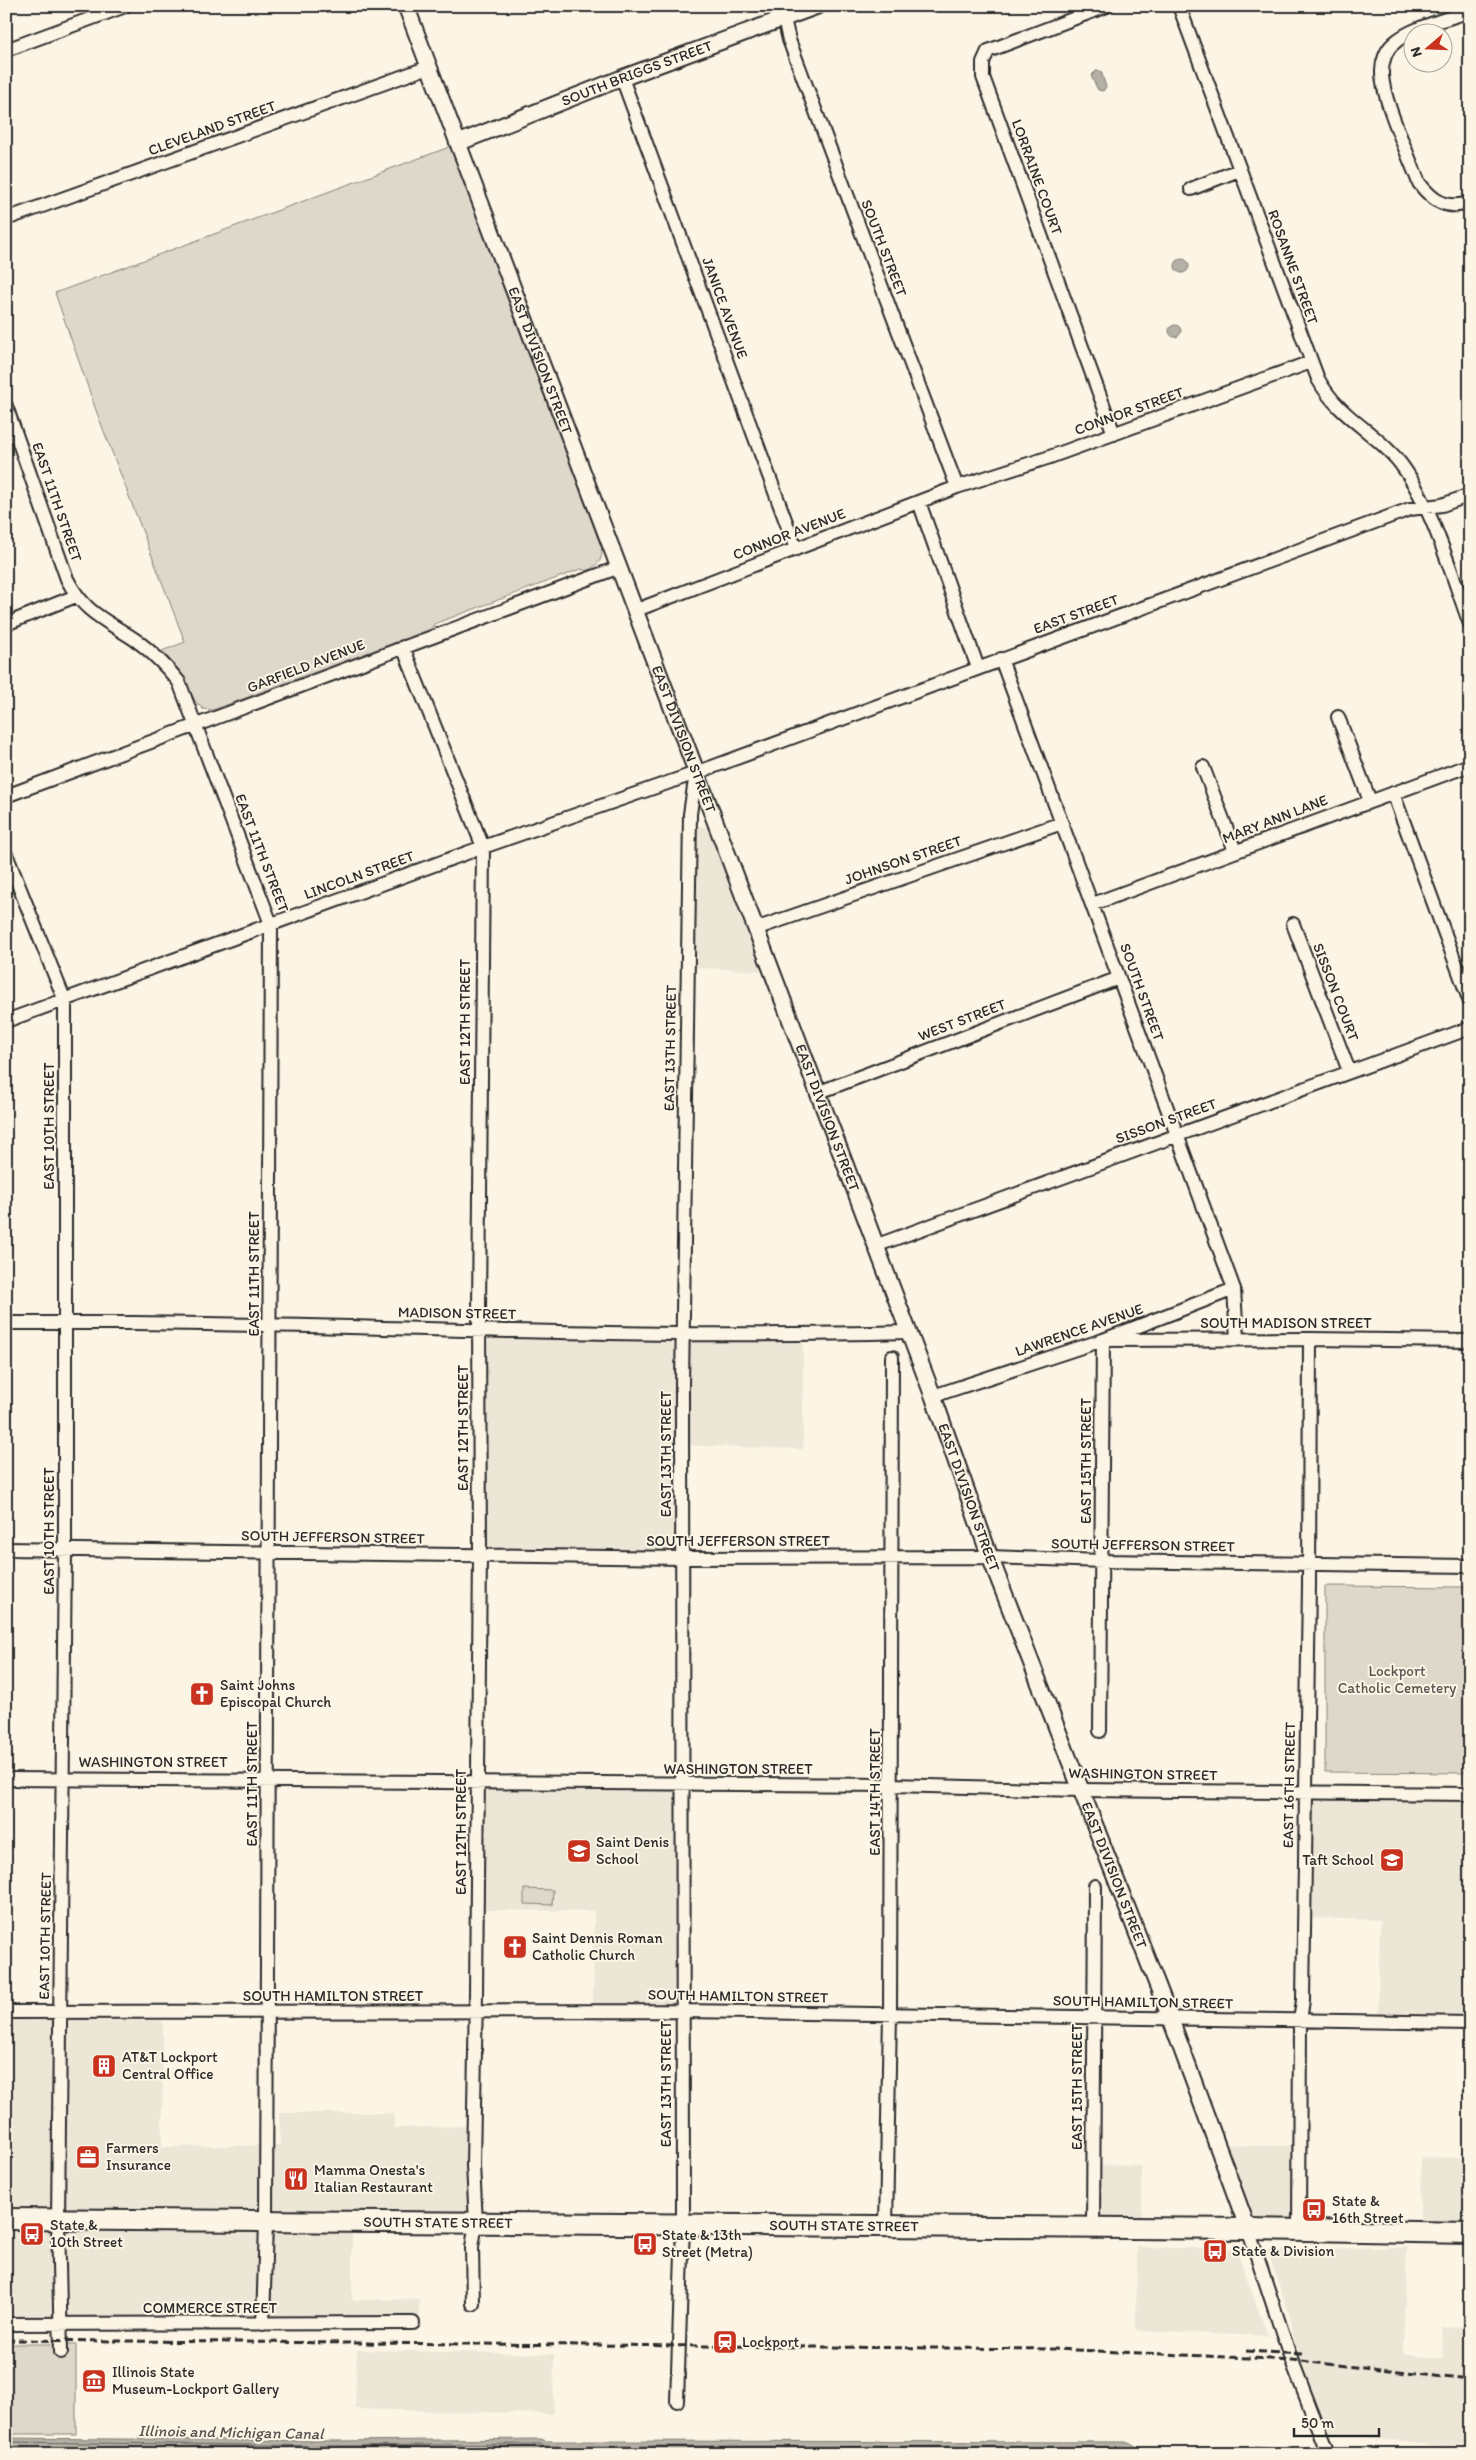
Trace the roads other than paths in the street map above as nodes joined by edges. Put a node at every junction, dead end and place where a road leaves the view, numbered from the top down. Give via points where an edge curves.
1 (125, 6) edge
2 (406, 6) edge
3 (817, 6) edge
4 (1107, 6) edge
5 (1179, 6) edge
6 (1470, 11) edge
7 (784, 19) junction
8 (6, 50) edge
9 (429, 67) junction
10 (622, 78) junction
11 (458, 143) junction
12 (1239, 170) junction
13 (1191, 189) dead end
14 (1470, 202) edge
15 (6, 219) edge
16 (1311, 362) junction
17 (6, 406) edge
18 (1114, 434) junction
19 (956, 487) junction
20 (1470, 495) edge
21 (919, 502) junction
22 (1425, 509) junction
23 (796, 549) junction
24 (616, 568) junction
25 (76, 596) junction
26 (634, 610) junction
27 (6, 624) edge
28 (1470, 624) edge
29 (403, 647) junction
30 (1000, 659) junction
31 (978, 668) junction
32 (1338, 718) dead end
33 (196, 725) junction
34 (1470, 765) edge
35 (1203, 767) dead end
36 (696, 773) junction
37 (1393, 793) junction
38 (6, 796) edge
39 (1370, 801) junction
40 (1062, 823) junction
41 (482, 847) junction
42 (1235, 851) junction
43 (6, 854) edge
44 (1093, 904) junction
45 (271, 924) junction
46 (1294, 924) dead end
47 (755, 929) junction
48 (1119, 978) junction
49 (65, 1001) junction
50 (1470, 1002) edge
51 (6, 1021) edge
52 (1470, 1028) edge
53 (1349, 1071) junction
54 (816, 1093) junction
55 (1176, 1135) junction
56 (875, 1246) junction
57 (1234, 1289) junction
58 (66, 1322) junction
59 (6, 1323) edge
60 (270, 1325) junction
61 (479, 1330) junction
62 (907, 1332) junction
63 (682, 1334) junction
64 (1237, 1339) junction
65 (1310, 1339) junction
66 (1103, 1340) junction
67 (1470, 1341) edge
68 (892, 1356) dead end
69 (932, 1396) junction
70 (6, 1548) edge
71 (66, 1549) junction
72 (269, 1552) junction
73 (480, 1554) junction
74 (892, 1557) junction
75 (990, 1557) junction
76 (682, 1558) junction
77 (1103, 1562) junction
78 (1309, 1565) junction
79 (1470, 1566) edge
80 (1100, 1731) dead end
81 (6, 1778) edge
82 (64, 1778) junction
83 (268, 1779) junction
84 (477, 1782) junction
85 (682, 1785) junction
86 (891, 1785) junction
87 (1080, 1790) junction
88 (1305, 1792) junction
89 (1470, 1794) edge
90 (1095, 1886) dead end
91 (682, 2011) junction
92 (6, 2012) edge
93 (60, 2012) junction
94 (475, 2012) junction
95 (267, 2013) junction
96 (890, 2014) junction
97 (1093, 2018) junction
98 (1171, 2020) junction
99 (1300, 2020) junction
100 (1470, 2024) edge
101 (6, 2219) edge
102 (58, 2220) junction
103 (266, 2222) junction
104 (476, 2223) junction
105 (683, 2225) junction
106 (886, 2227) junction
107 (1093, 2228) junction
108 (1248, 2229) junction
109 (1299, 2231) junction
110 (1470, 2233) edge
111 (473, 2304) dead end
112 (413, 2323) dead end
113 (6, 2324) edge
114 (60, 2324) junction
115 (263, 2324) junction
116 (61, 2352) dead end
117 (677, 2401) dead end
118 (1328, 2454) edge

1 - 8 street
2 - 9 street, EAST DIVISION STREET
3 - 7 street, SOUTH BRIGGS STREET
4 - 18 street, LORRAINE COURT via 988,51 983,62 983,77
5 - 12 street, ROSANNE STREET
6 - 14 street via 1404,35 1392,44 1381,70 1384,88 1419,183 1429,196 1442,203 1458,206
7 - 10 street, SOUTH BRIGGS STREET
7 - 19 street, SOUTH STREET via 789,40
9 - 11 street, EAST DIVISION STREET
9 - 15 street, CLEVELAND STREET
10 - 11 street, SOUTH BRIGGS STREET
10 - 23 street, JANICE AVENUE
11 - 24 street, EAST DIVISION STREET
12 - 13 street
12 - 16 street, ROSANNE STREET
16 - 18 street, CONNOR STREET
16 - 22 street, ROSANNE STREET via 1324,390 1335,404 1399,462
17 - 25 street, EAST 11TH STREET via 67,579
18 - 19 street, CONNOR STREET
19 - 21 street, CONNOR AVENUE
20 - 22 street, EAST STREET
21 - 23 street, CONNOR AVENUE
21 - 31 street
22 - 28 street, ROSANNE STREET
22 - 30 street, EAST STREET via 1410,509
23 - 26 street, CONNOR AVENUE
24 - 26 street, EAST DIVISION STREET
24 - 29 street, GARFIELD AVENUE
25 - 27 street
25 - 33 street, EAST 11TH STREET via 89,611 152,652 168,669 179,682
26 - 36 street, EAST DIVISION STREET
29 - 33 street, GARFIELD AVENUE
29 - 41 street, EAST 12TH STREET
30 - 31 street, EAST STREET
30 - 40 street, SOUTH STREET
31 - 36 street, EAST STREET
32 - 39 street
33 - 38 street, GARFIELD AVENUE
33 - 45 street, EAST 11TH STREET
34 - 37 street, MARY ANN LANE
35 - 42 street
36 - 41 street, LINCOLN STREET
36 - 47 street, EAST DIVISION STREET
36 - 63 street, EAST 13TH STREET via 690,814
37 - 39 street, MARY ANN LANE
37 - 50 street
39 - 42 street, MARY ANN LANE
40 - 44 street, SOUTH STREET
40 - 47 street, JOHNSON STREET
41 - 45 street, LINCOLN STREET
41 - 61 street, EAST 12TH STREET
42 - 44 street, MARY ANN LANE
43 - 49 street, EAST 10TH STREET
44 - 48 street, SOUTH STREET
45 - 49 street, LINCOLN STREET
45 - 60 street, EAST 11TH STREET
46 - 53 street, SISSON COURT
47 - 54 street, EAST DIVISION STREET
48 - 54 street, WEST STREET
48 - 55 street, SOUTH STREET
49 - 51 street, LINCOLN STREET
49 - 58 street, EAST 10TH STREET
52 - 53 street, SISSON STREET
53 - 55 street, SISSON STREET
54 - 56 street, EAST DIVISION STREET
55 - 56 street, SISSON STREET
55 - 57 street, SOUTH STREET
56 - 62 street, EAST DIVISION STREET
57 - 64 street, SOUTH STREET
57 - 66 street, LAWRENCE AVENUE
58 - 59 street, MADISON STREET
58 - 60 street, MADISON STREET
58 - 71 street, EAST 10TH STREET
60 - 61 street, MADISON STREET
60 - 72 street, EAST 11TH STREET
61 - 63 street, MADISON STREET
61 - 73 street, EAST 12TH STREET
62 - 63 street, MADISON STREET
62 - 69 street, EAST DIVISION STREET
63 - 76 street, EAST 13TH STREET
64 - 65 street, SOUTH MADISON STREET
64 - 66 street, SOUTH MADISON STREET
65 - 67 street, SOUTH MADISON STREET
65 - 78 street, EAST 16TH STREET
66 - 69 street, LAWRENCE AVENUE
66 - 77 street, EAST 15TH STREET
68 - 74 street, EAST 14TH STREET
69 - 75 street, EAST DIVISION STREET
70 - 71 street, SOUTH JEFFERSON STREET
71 - 72 street, SOUTH JEFFERSON STREET
71 - 82 street, EAST 10TH STREET
72 - 73 street, SOUTH JEFFERSON STREET
72 - 83 street, EAST 11TH STREET
73 - 76 street, SOUTH JEFFERSON STREET
73 - 84 street, EAST 12TH STREET
74 - 75 street, SOUTH JEFFERSON STREET
74 - 76 street, SOUTH JEFFERSON STREET
74 - 86 street, EAST 14TH STREET
75 - 77 street, SOUTH JEFFERSON STREET
75 - 87 street, EAST DIVISION STREET
76 - 85 street, EAST 13TH STREET
77 - 78 street, SOUTH JEFFERSON STREET
77 - 80 street, EAST 15TH STREET
78 - 79 street, SOUTH JEFFERSON STREET
78 - 88 street, EAST 16TH STREET
81 - 82 street, WASHINGTON STREET
82 - 83 street, WASHINGTON STREET
82 - 93 street, EAST 10TH STREET
83 - 84 street, WASHINGTON STREET
83 - 95 street, EAST 11TH STREET
84 - 85 street, WASHINGTON STREET
84 - 94 street, EAST 12TH STREET
85 - 86 street, WASHINGTON STREET
85 - 91 street, EAST 13TH STREET
86 - 87 street, WASHINGTON STREET
86 - 96 street, EAST 14TH STREET
87 - 88 street, WASHINGTON STREET
87 - 98 street, EAST DIVISION STREET
88 - 89 street, WASHINGTON STREET
88 - 99 street, EAST 16TH STREET via 1303,2000
90 - 97 street, EAST 15TH STREET
91 - 94 street, SOUTH HAMILTON STREET
91 - 96 street, SOUTH HAMILTON STREET
91 - 105 street, EAST 13TH STREET
92 - 93 street, SOUTH HAMILTON STREET
93 - 95 street, SOUTH HAMILTON STREET
93 - 102 street, EAST 10TH STREET
94 - 95 street, SOUTH HAMILTON STREET
94 - 104 street, EAST 12TH STREET via 473,2165
95 - 103 street, EAST 11TH STREET
96 - 97 street, SOUTH HAMILTON STREET
96 - 106 street, EAST 14TH STREET
97 - 98 street, SOUTH HAMILTON STREET
97 - 107 street, EAST 15TH STREET
98 - 99 street, SOUTH HAMILTON STREET
98 - 108 street, EAST DIVISION STREET
99 - 100 street, SOUTH HAMILTON STREET
99 - 109 street, EAST 16TH STREET
101 - 102 main road, SOUTH STATE STREET
102 - 103 main road, SOUTH STATE STREET
102 - 114 street, EAST 10TH STREET
103 - 104 main road, SOUTH STATE STREET
103 - 115 street, EAST 11TH STREET
104 - 105 main road, SOUTH STATE STREET
104 - 111 street, EAST 12TH STREET via 472,2247
105 - 106 main road, SOUTH STATE STREET
105 - 117 street, EAST 13TH STREET
106 - 107 main road, SOUTH STATE STREET
107 - 108 main road, SOUTH STATE STREET
108 - 109 main road, SOUTH STATE STREET
108 - 118 street
109 - 110 main road, SOUTH STATE STREET
112 - 115 street, COMMERCE STREET
113 - 114 street, COMMERCE STREET
114 - 115 street, COMMERCE STREET
114 - 116 street, EAST 10TH STREET

